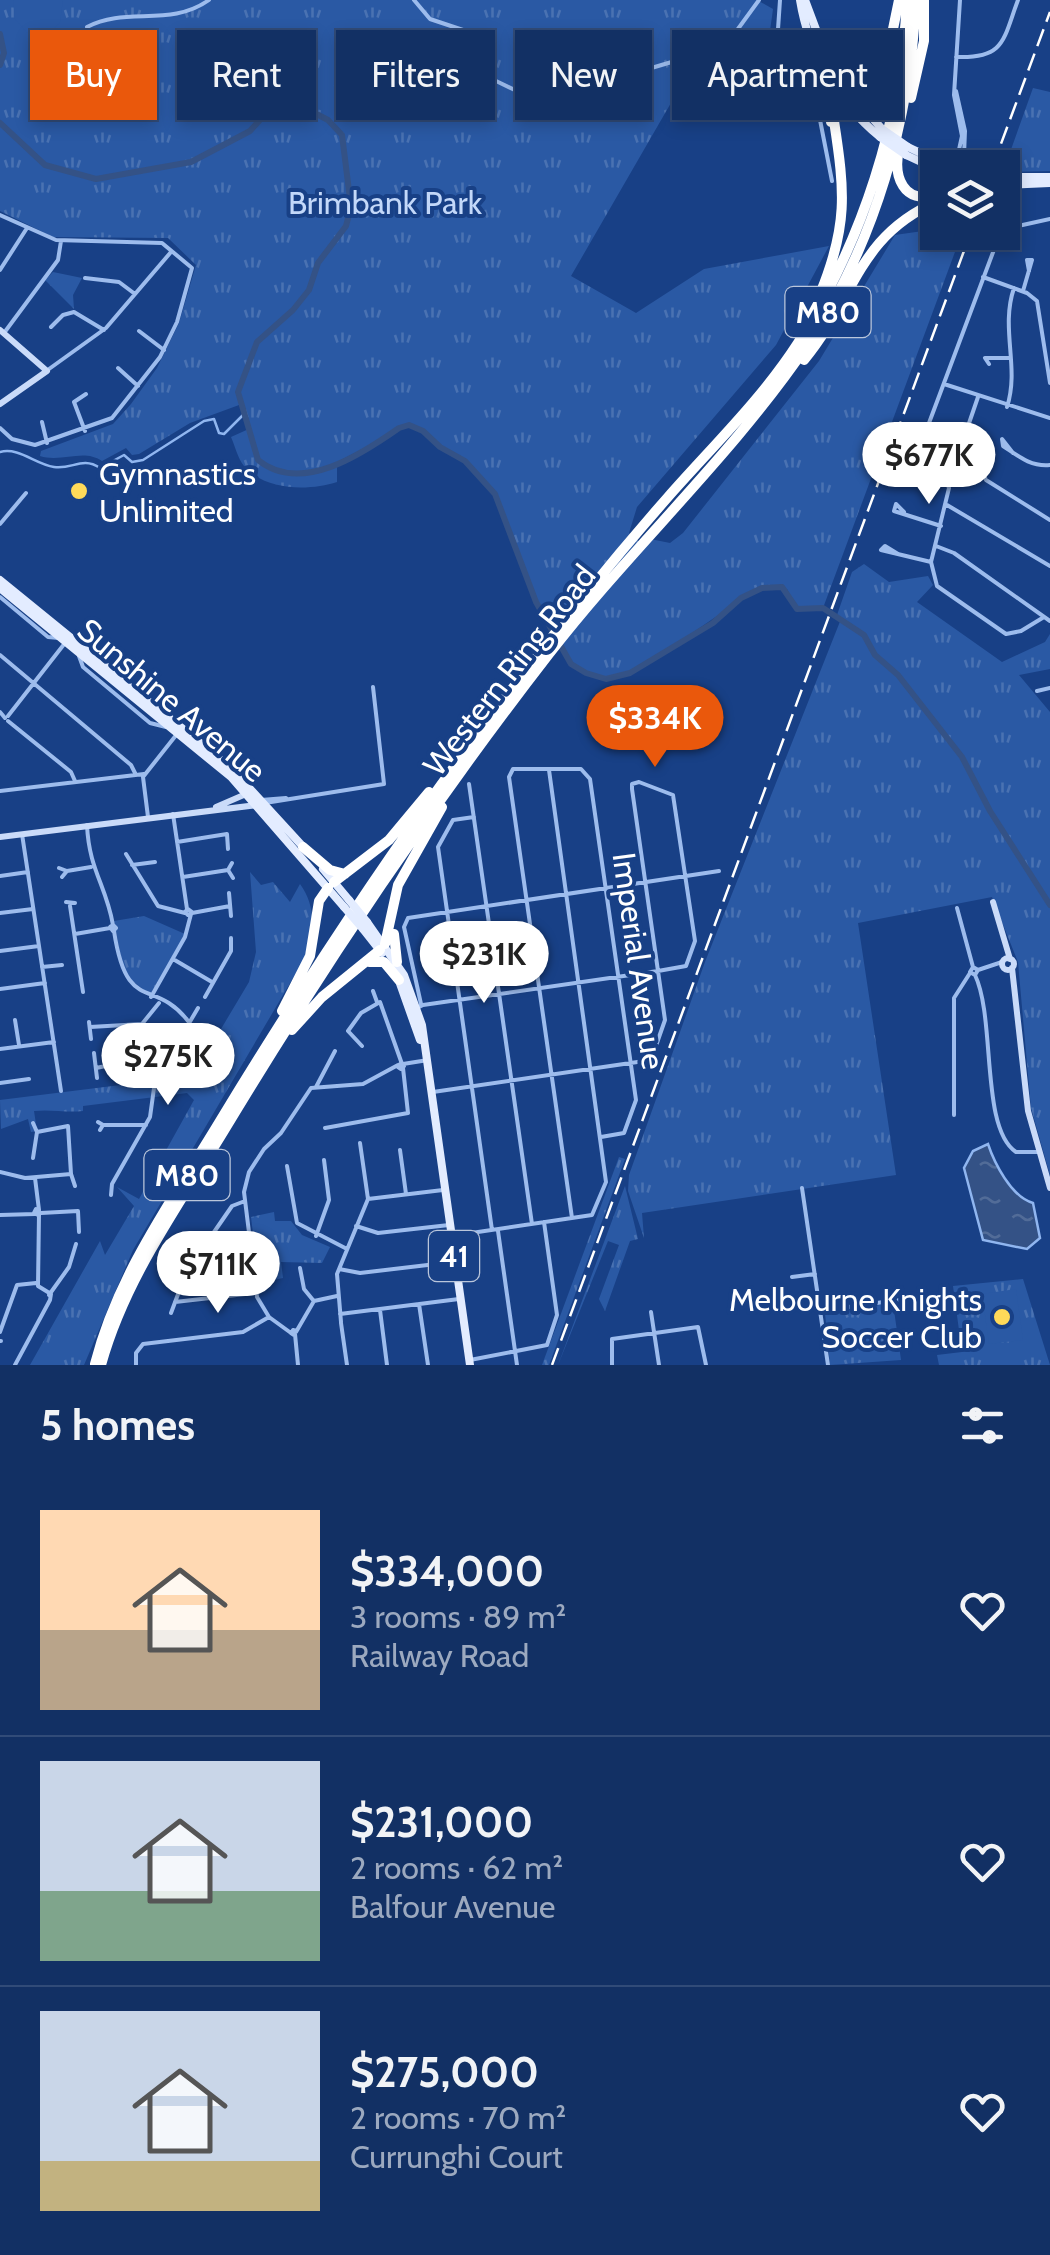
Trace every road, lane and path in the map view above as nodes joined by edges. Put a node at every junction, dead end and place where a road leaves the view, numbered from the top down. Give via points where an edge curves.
1 (209, 0) edge
2 (414, 0) edge
3 (759, 0) edge
4 (780, 0) edge
5 (802, 0) edge
6 (899, 0) edge
7 (907, 0) edge
8 (920, 0) edge
9 (960, 0) edge
10 (1018, 0) edge
11 (87, 27) dead end
12 (813, 30) edge
13 (893, 30) edge
14 (956, 57) junction
15 (831, 120) edge
16 (834, 120) edge
17 (870, 120) edge
18 (959, 150) edge
19 (920, 155) edge
20 (840, 156) junction
21 (1050, 180) edge
22 (832, 181) dead end
23 (1020, 181) edge
24 (920, 195) edge
25 (920, 208) edge
26 (0, 215) edge
27 (1050, 218) edge
28 (28, 228) junction
29 (60, 240) junction
30 (171, 252) junction
31 (0, 270) edge
32 (1029, 271) dead end
33 (983, 277) junction
34 (99, 280) dead end
35 (1014, 288) junction
36 (1023, 291) junction
37 (136, 294) junction
38 (60, 317) dead end
39 (104, 330) junction
40 (2, 331) edge
41 (138, 331) dead end
42 (804, 332) junction
43 (164, 350) junction
44 (1010, 358) junction
45 (999, 359) dead end
46 (118, 368) dead end
47 (46, 371) junction
48 (944, 384) junction
49 (1050, 384) edge
50 (138, 386) junction
51 (86, 394) dead end
52 (978, 397) junction
53 (0, 404) edge
54 (1006, 407) junction
55 (1050, 418) edge
56 (42, 422) dead end
57 (746, 424) junction
58 (0, 428) edge
59 (85, 431) junction
60 (47, 443) junction
61 (1013, 453) dead end
62 (1050, 465) edge
63 (26, 493) dead end
64 (947, 505) junction
65 (907, 516) dead end
66 (1050, 520) edge
67 (0, 524) edge
68 (941, 526) junction
69 (637, 539) junction
70 (936, 546) junction
71 (898, 554) dead end
72 (931, 562) junction
73 (1050, 566) edge
74 (0, 580) edge
75 (5, 588) edge
76 (0, 596) edge
77 (1044, 617) junction
78 (1050, 621) edge
79 (69, 645) junction
80 (0, 654) edge
81 (93, 667) junction
82 (36, 685) junction
83 (373, 687) dead end
84 (1050, 688) edge
85 (1038, 691) dead end
86 (158, 711) junction
87 (6, 719) edge
88 (175, 733) junction
89 (168, 746) junction
90 (462, 759) junction
91 (549, 769) junction
92 (135, 773) junction
93 (144, 774) junction
94 (74, 781) junction
95 (469, 784) dead end
96 (0, 791) edge
97 (246, 793) junction
98 (294, 798) junction
99 (280, 801) junction
100 (257, 803) junction
101 (216, 807) junction
102 (193, 812) junction
103 (274, 813) junction
104 (173, 814) junction
105 (148, 817) junction
106 (474, 817) junction
107 (88, 825) junction
108 (230, 827) dead end
109 (22, 834) junction
110 (227, 834) junction
111 (0, 837) edge
112 (178, 842) junction
113 (304, 846) junction
114 (228, 850) dead end
115 (126, 854) dead end
116 (155, 862) dead end
117 (232, 863) dead end
118 (132, 865) junction
119 (91, 867) junction
120 (59, 868) dead end
121 (228, 870) junction
122 (720, 870) dead end
123 (28, 872) junction
124 (345, 874) junction
125 (0, 876) edge
126 (183, 877) junction
127 (233, 878) dead end
128 (686, 878) junction
129 (646, 883) junction
130 (328, 884) junction
131 (606, 889) junction
132 (229, 892) dead end
133 (566, 895) junction
134 (527, 900) junction
135 (993, 902) dead end
136 (394, 903) junction
137 (70, 904) dead end
138 (230, 906) junction
139 (487, 906) junction
140 (957, 908) dead end
141 (34, 909) junction
142 (447, 912) junction
143 (0, 913) edge
144 (188, 913) junction
145 (231, 916) dead end
146 (113, 928) junction
147 (76, 934) junction
148 (231, 938) dead end
149 (39, 946) junction
150 (382, 947) junction
151 (0, 952) edge
152 (173, 959) junction
153 (397, 962) junction
154 (365, 963) junction
155 (1006, 964) junction
156 (62, 965) dead end
157 (42, 967) junction
158 (658, 971) junction
159 (974, 971) junction
160 (406, 976) junction
161 (618, 976) junction
162 (579, 982) junction
163 (45, 983) junction
164 (212, 983) junction
165 (539, 988) junction
166 (0, 989) edge
167 (373, 991) dead end
168 (83, 992) dead end
169 (500, 994) junction
170 (151, 997) junction
171 (205, 997) dead end
172 (460, 1000) junction
173 (160, 1002) junction
174 (377, 1002) junction
175 (415, 1006) junction
176 (198, 1008) dead end
177 (946, 1008) dead end
178 (954, 1008) junction
179 (15, 1020) dead end
180 (188, 1021) junction
181 (90, 1038) dead end
182 (54, 1042) junction
183 (19, 1046) junction
184 (362, 1046) dead end
185 (0, 1049) edge
186 (335, 1051) dead end
187 (94, 1053) dead end
188 (426, 1060) junction
189 (631, 1064) junction
190 (401, 1067) junction
191 (96, 1068) junction
192 (591, 1069) junction
193 (162, 1070) junction
194 (252, 1070) junction
195 (551, 1075) junction
196 (97, 1078) dead end
197 (29, 1079) dead end
198 (512, 1081) junction
199 (0, 1082) edge
200 (251, 1086) junction
201 (472, 1086) junction
202 (316, 1087) junction
203 (61, 1091) dead end
204 (430, 1093) junction
205 (948, 1104) dead end
206 (955, 1106) junction
207 (954, 1115) dead end
208 (33, 1123) dead end
209 (146, 1125) junction
210 (100, 1126) dead end
211 (325, 1128) dead end
212 (37, 1132) junction
213 (601, 1138) junction
214 (360, 1143) dead end
215 (400, 1150) dead end
216 (1039, 1152) junction
217 (33, 1159) dead end
218 (324, 1160) dead end
219 (286, 1166) dead end
220 (0, 1172) edge
221 (71, 1174) junction
222 (35, 1178) junction
223 (75, 1186) dead end
224 (802, 1188) dead end
225 (1050, 1188) edge
226 (444, 1190) junction
227 (406, 1194) junction
228 (110, 1196) dead end
229 (368, 1199) junction
230 (245, 1201) junction
231 (37, 1212) junction
232 (0, 1214) edge
233 (572, 1218) junction
234 (544, 1222) junction
235 (450, 1224) junction
236 (532, 1224) junction
237 (356, 1226) junction
238 (495, 1229) junction
239 (79, 1233) dead end
240 (212, 1235) dead end
241 (316, 1236) junction
242 (451, 1236) junction
243 (76, 1244) dead end
244 (203, 1249) dead end
245 (346, 1249) junction
246 (252, 1255) junction
247 (196, 1260) junction
248 (455, 1262) junction
249 (300, 1268) dead end
250 (338, 1268) junction
251 (186, 1274) dead end
252 (815, 1274) junction
253 (792, 1277) dead end
254 (37, 1283) junction
255 (180, 1288) dead end
256 (256, 1292) junction
257 (49, 1295) junction
258 (337, 1296) junction
259 (460, 1299) junction
260 (898, 1300) dead end
261 (314, 1301) junction
262 (175, 1302) junction
263 (419, 1304) junction
264 (379, 1309) junction
265 (820, 1311) junction
266 (651, 1312) dead end
267 (171, 1313) dead end
268 (341, 1314) junction
269 (269, 1317) junction
270 (0, 1332) edge
271 (293, 1332) junction
272 (654, 1333) junction
273 (515, 1353) junction
274 (469, 1362) edge
275 (15, 1365) edge
276 (98, 1365) edge
277 (136, 1365) edge
278 (298, 1365) edge
279 (347, 1365) edge
280 (387, 1365) edge
281 (428, 1365) edge
282 (517, 1365) edge
283 (612, 1365) edge
284 (659, 1365) edge
285 (706, 1365) edge
286 (828, 1365) edge

1 - 11 street via 176,16 112,18
2 - 3 street via 430,19 469,32 491,77 518,93 590,70 676,62 735,32
4 - 22 street via 776,41 811,74
5 - 12 main road
6 - 13 highway
7 - 42 highway, Western Ring Road / M80 via 898,84 868,201
8 - 24 highway via 923,48 896,169 900,184
8 - 57 highway, Western Ring Road / M80 via 902,109 868,229 810,340
9 - 14 street
10 - 14 street via 999,48 982,58
14 - 18 street via 965,131
15 - 20 highway
16 - 20 highway
17 - 19 main road, bridge
20 - 42 highway via 842,231
21 - 23 main road
25 - 57 highway via 882,235 826,333
26 - 28 street
27 - 33 street via 1006,234
28 - 29 street
28 - 31 street
29 - 30 street via 160,242
29 - 40 street via 58,260
30 - 37 street
30 - 43 street via 192,268
32 - 36 street
33 - 35 street
33 - 48 street
34 - 37 street via 119,282
35 - 36 street
35 - 44 street via 1006,320
36 - 49 street via 1039,308
37 - 39 street
38 - 39 street via 79,313
39 - 47 street
40 - 47 street
41 - 43 street
42 - 69 highway, Western Ring Road / M80
43 - 50 street
44 - 45 street
44 - 54 street via 1014,384
46 - 50 street
47 - 53 street
48 - 52 street
48 - 64 street via 929,429 949,488
50 - 59 street via 112,418
51 - 59 street via 74,402
52 - 54 street
52 - 66 street via 966,432 982,473
54 - 55 street
56 - 60 street
57 - 69 highway, Western Ring Road / M80
58 - 60 street via 27,444
59 - 60 street
61 - 62 street via 1030,464
63 - 67 street
64 - 68 street
64 - 73 street
65 - 68 street
68 - 70 street
69 - 90 highway, Western Ring Road / M80
69 - 90 highway, Western Ring Road / M80
70 - 72 street
70 - 77 street
71 - 72 street
72 - 77 street via 937,586 998,631 1021,631
74 - 75 main road, Sunshine Avenue / 41
75 - 79 main road, Sunshine Avenue / 41
75 - 79 main road, Sunshine Avenue / 41
76 - 79 street via 48,637
77 - 78 street
79 - 81 main road
79 - 81 main road, Sunshine Avenue / 41
79 - 82 street
79 - 86 main road, Sunshine Avenue / 41
79 - 88 street via 83,666 150,723
80 - 82 street
81 - 88 main road, Sunshine Avenue / 41
82 - 87 street
82 - 92 street
83 - 98 street via 384,784
84 - 85 street
86 - 88 main road
86 - 100 main road, Sunshine Avenue / 41 via 218,757
87 - 94 street
88 - 89 street
88 - 89 street
88 - 97 main road, Sunshine Avenue / 41
89 - 93 street
90 - 124 highway via 389,840
90 - 136 highway
90 - 194 highway, Western Ring Road / M80
90 - 200 highway, Western Ring Road / M80
91 - 131 street, Imperial Avenue via 586,771
91 - 133 street
91 - 134 street via 510,771
92 - 93 street
92 - 94 street
93 - 105 street
94 - 96 street
95 - 106 street
97 - 100 main road, Sunshine Avenue / 41
97 - 101 street
98 - 99 street
98 - 100 street
99 - 100 street
99 - 103 street
100 - 101 street
100 - 102 street
100 - 103 main road, Sunshine Avenue / 41
100 - 130 main road, Sunshine Avenue / 41
101 - 102 street
102 - 104 street
103 - 113 main road, Sunshine Avenue / 41
104 - 105 street
104 - 112 street
105 - 107 street
106 - 139 street
106 - 142 street via 453,820 438,844
107 - 109 street
107 - 119 street
108 - 110 street
109 - 111 street
109 - 123 street
110 - 112 street
110 - 114 street
112 - 126 street
113 - 124 highway via 330,870
113 - 130 main road, Sunshine Avenue / 41
115 - 118 street
116 - 118 street
117 - 121 street
118 - 144 street via 158,906
119 - 120 street via 64,874
119 - 146 street via 108,899
121 - 126 street
121 - 127 street
122 - 128 street
123 - 125 street
123 - 141 street
124 - 130 highway
126 - 144 street
128 - 129 street
128 - 129 street via 673,796 633,783
128 - 158 street via 695,942 685,966
129 - 131 street
129 - 158 street
130 - 150 main road, Sunshine Avenue / 41, bridge
130 - 194 highway via 308,961
131 - 133 street
131 - 161 street, Imperial Avenue
132 - 138 street
133 - 134 street
133 - 162 street
134 - 139 street
134 - 165 street
135 - 155 street
136 - 150 highway
136 - 153 highway
137 - 147 street
138 - 144 street
138 - 145 street
139 - 142 street
139 - 169 street
140 - 159 street
141 - 143 street
141 - 149 street
142 - 160 street via 405,921
142 - 172 street
144 - 152 street
146 - 147 street
146 - 170 street via 124,976
147 - 168 street
148 - 164 street via 231,951
149 - 151 street
149 - 157 street
150 - 153 main road, Sunshine Avenue / 41
150 - 154 highway
150 - 160 main road, Sunshine Avenue / 41
152 - 164 street
152 - 170 street
153 - 160 main road, Sunshine Avenue / 41
154 - 160 highway via 382,961
154 - 200 highway via 311,1008
155 - 159 street
155 - 216 street
156 - 157 street
157 - 163 street
158 - 161 street
158 - 189 street via 665,1022 650,1061
159 - 178 street via 956,991
159 - 216 street via 987,1012 1002,1136 1016,1152
160 - 175 main road, Sunshine Avenue / 41
160 - 175 street
161 - 162 street
161 - 189 street, Imperial Avenue
162 - 165 street
162 - 192 street
163 - 166 street
163 - 182 street
164 - 171 street
165 - 169 street
165 - 195 street
167 - 174 street
169 - 172 street
169 - 198 street
170 - 173 street
172 - 175 street
172 - 201 street
173 - 180 street
173 - 181 street via 142,1024 89,1024
174 - 184 street via 348,1033
174 - 190 street via 389,1018
175 - 188 main road, 41
176 - 180 street
177 - 178 street
178 - 206 street
179 - 183 street
180 - 193 street
182 - 183 street
182 - 203 street
183 - 185 street
186 - 202 street
187 - 191 street
188 - 190 street
188 - 204 main road, 41
189 - 192 street
189 - 213 street, Imperial Avenue via 636,1100 626,1130
190 - 202 street via 363,1084
190 - 211 street via 410,1110 405,1115
191 - 193 street via 140,1058
191 - 196 street
192 - 195 street
192 - 213 street
193 - 209 street
194 - 276 highway, Western Ring Road / M80 via 123,1282
195 - 198 street
195 - 233 street
197 - 199 street
198 - 201 street
198 - 236 street
200 - 276 highway, Western Ring Road / M80 via 146,1256
201 - 204 street
201 - 238 street
202 - 230 street via 264,1148 246,1179
204 - 226 main road, 41
205 - 206 street
206 - 207 street
208 - 212 street
209 - 210 street
209 - 228 street
212 - 217 street
212 - 221 street via 68,1126
213 - 233 street via 606,1180 594,1214
214 - 229 street
215 - 227 street
216 - 225 street
218 - 241 street via 328,1200
219 - 241 street via 295,1220
220 - 222 street
221 - 222 street
221 - 223 street
222 - 231 street
224 - 252 street
226 - 227 street
226 - 235 main road, 41
227 - 229 street
229 - 237 street
230 - 240 street via 230,1208
230 - 246 street
231 - 232 street
231 - 239 street via 78,1210
231 - 254 street
233 - 234 street
234 - 236 street
234 - 273 street via 557,1314 544,1348
235 - 237 street via 378,1234
235 - 242 main road, 41
236 - 238 street
237 - 245 street
238 - 242 street
238 - 273 street
241 - 245 street
242 - 248 main road, 41
243 - 257 street
244 - 247 street
245 - 250 street
246 - 247 street
246 - 256 street
247 - 251 street
248 - 250 street via 360,1273
248 - 259 main road, 41
249 - 261 street
250 - 258 street
252 - 253 street
252 - 265 street
254 - 257 street
254 - 270 street via 17,1285
255 - 262 street
256 - 262 street
256 - 269 street
257 - 275 street
258 - 261 street
258 - 268 street
259 - 263 street
259 - 274 main road, 41
260 - 265 street
261 - 271 street
262 - 267 street
263 - 264 street
263 - 281 street
264 - 268 street
264 - 280 street
265 - 286 street
266 - 272 street
268 - 279 street
269 - 271 street
269 - 277 street via 244,1332 142,1344
271 - 278 street
272 - 283 street via 610,1340
272 - 284 street
272 - 285 street via 700,1328
273 - 274 street
273 - 282 street

